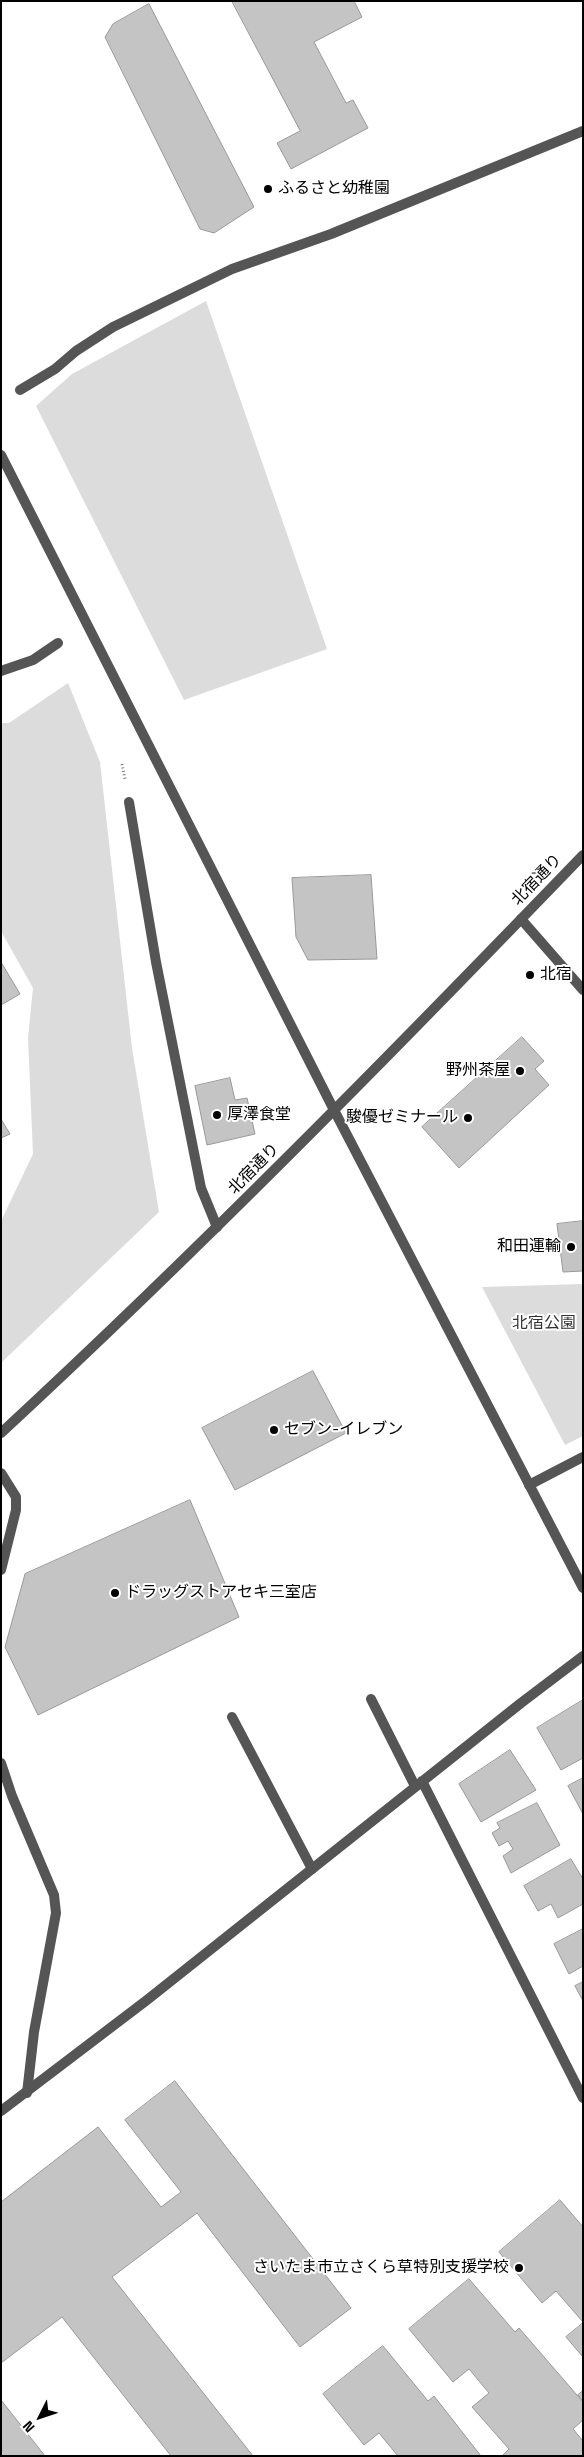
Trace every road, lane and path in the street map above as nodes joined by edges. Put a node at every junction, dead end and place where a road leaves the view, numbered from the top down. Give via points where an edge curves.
1 (583, 131) edge
2 (20, 390) dead end
3 (1, 455) edge
4 (58, 644) dead end
5 (1, 671) edge
6 (129, 802) dead end
7 (583, 854) edge
8 (521, 919) junction
9 (583, 990) edge
10 (334, 1110) junction
11 (217, 1227) junction
12 (1, 1433) edge
13 (583, 1457) edge
14 (1, 1473) edge
15 (529, 1485) junction
16 (1, 1570) edge
17 (583, 1588) edge
18 (583, 1656) edge
19 (370, 1699) dead end
20 (232, 1717) dead end
21 (1, 1763) edge
22 (418, 1783) junction
23 (312, 1869) junction
24 (27, 2093) junction
25 (583, 2098) edge
26 (1, 2112) edge

1 - 2 street via 331,234 232,269 114,327
3 - 10 street
4 - 5 street via 33,660
6 - 11 street via 156,962 199,1180
7 - 8 street, 北宿通り
8 - 9 street
8 - 10 street, 北宿通り
10 - 11 street, 北宿通り
10 - 15 street
11 - 12 street, 北宿通り via 115,1328
13 - 15 street
14 - 16 street via 16,1497 16,1510
15 - 17 street
18 - 22 street
19 - 22 street
20 - 23 street
21 - 24 street via 54,1895 56,1913 34,2032
22 - 23 street
22 - 25 street
23 - 24 street
24 - 26 street

